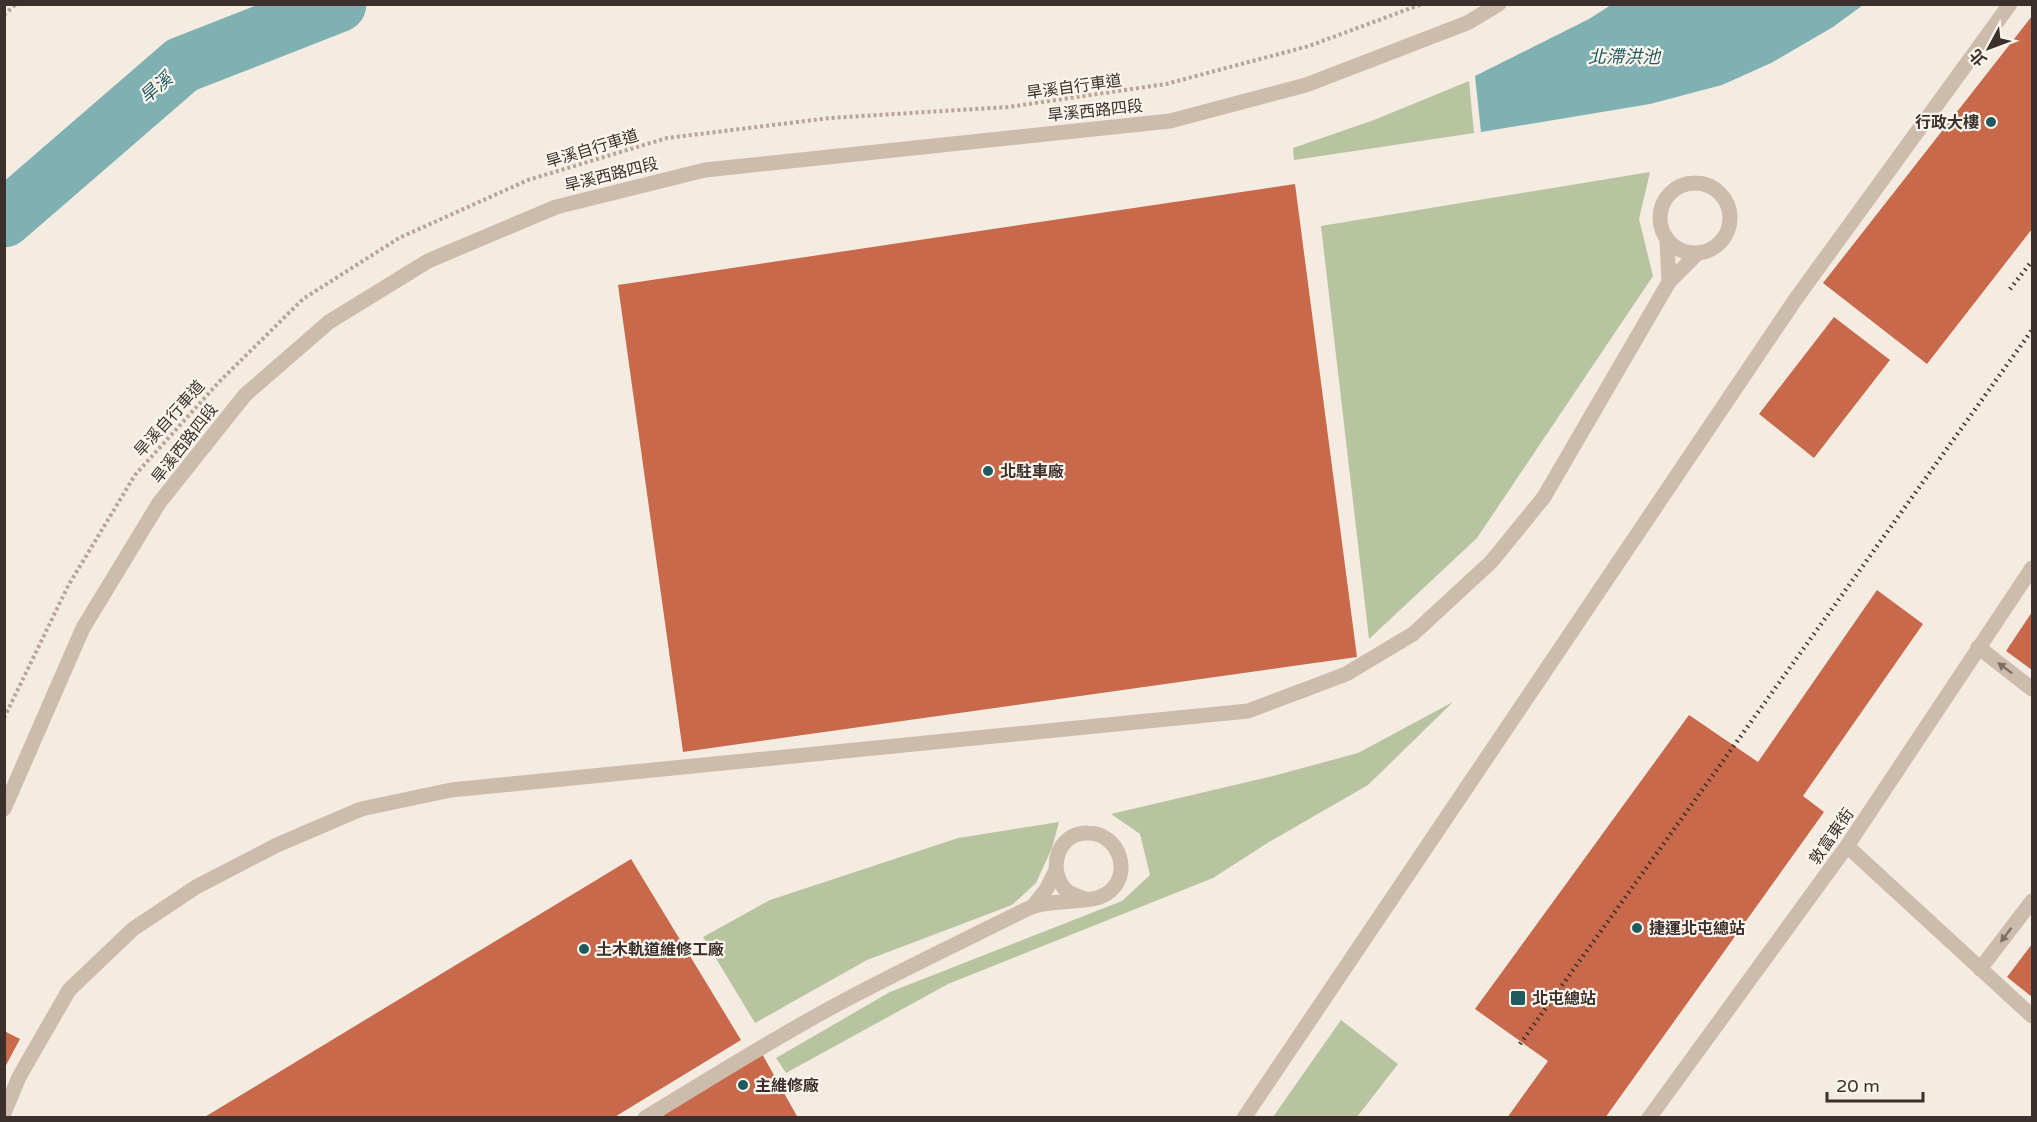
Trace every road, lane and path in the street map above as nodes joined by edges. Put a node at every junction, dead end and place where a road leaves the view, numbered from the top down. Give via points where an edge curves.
1 (16, 4) edge
2 (1422, 4) edge
3 (1499, 4) edge
4 (2010, 4) edge
5 (4, 15) edge
6 (1667, 240) junction
7 (1698, 253) junction
8 (1669, 282) junction
9 (2032, 568) edge
10 (1978, 648) junction
11 (2032, 689) edge
12 (4, 718) edge
13 (4, 809) edge
14 (1847, 846) junction
15 (1056, 870) junction
16 (1085, 899) junction
17 (2032, 901) edge
18 (1034, 905) junction
19 (1980, 969) junction
20 (2032, 1016) edge
21 (4, 1113) edge
22 (645, 1118) edge
23 (1244, 1118) edge
24 (1649, 1118) edge

1 - 5 path
2 - 12 path, 旱溪自行車道 via 1309,46 1166,84 1008,107 830,118 667,138 528,180 399,238 303,299 219,382 135,475 68,586
3 - 13 street, 旱溪西路四段 via 1467,23 1306,85 1170,121 705,170 556,207 428,261 329,322 245,394 159,503 84,628
4 - 23 street via 1795,300
6 - 7 street via 1676,248
6 - 7 street via 1660,219 1667,197 1686,184 1709,186 1725,202 1730,224 1719,244
6 - 8 street
7 - 8 street
8 - 21 street via 1544,497 1491,562 1413,634 1346,674 1248,711 450,790 361,809 276,845 196,887 132,929 69,990 19,1077
9 - 10 street, 敦富東街
11 -> 10 street
10 - 14 street, 敦富東街
14 - 19 street
14 - 24 street, 敦富東街
15 - 16 street via 1069,893
15 - 16 street via 1060,849 1076,835 1098,834 1116,847 1122,868 1120,878 1106,894
15 - 18 street
16 - 18 street
17 -> 19 street
18 - 22 street via 836,1005
19 - 20 street

